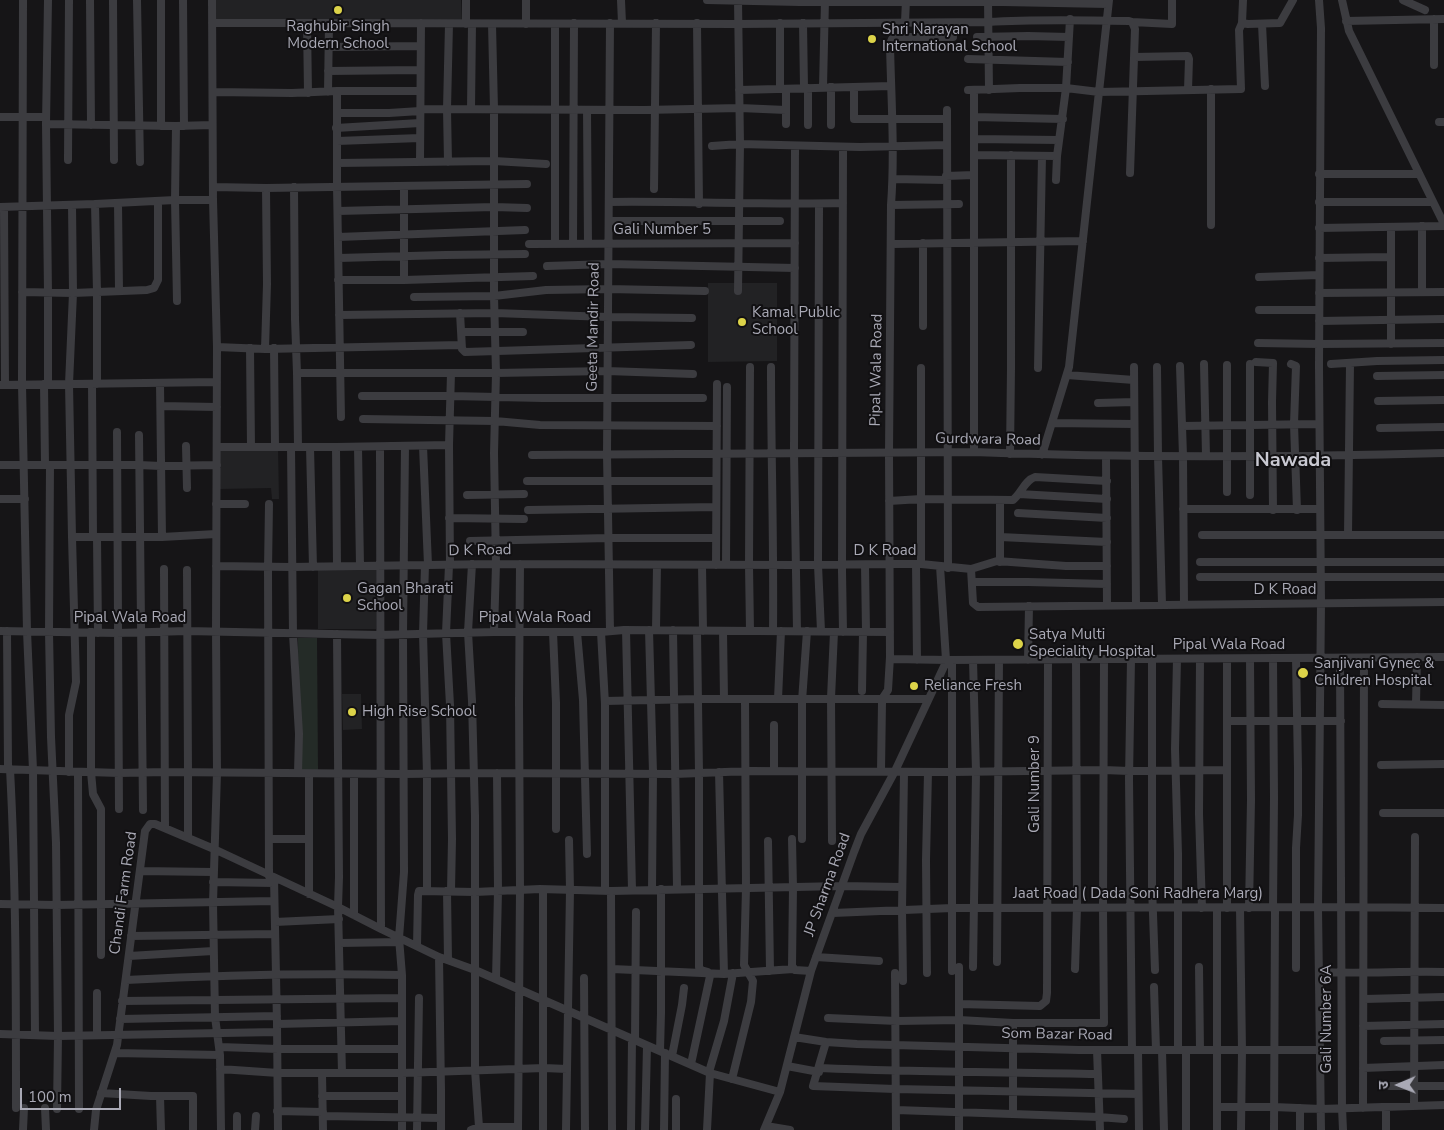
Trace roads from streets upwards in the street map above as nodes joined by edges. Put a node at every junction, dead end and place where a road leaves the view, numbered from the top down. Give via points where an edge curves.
1 (23, 0) edge
2 (48, 0) edge
3 (69, 0) edge
4 (90, 0) edge
5 (112, 0) edge
6 (137, 0) edge
7 (160, 0) edge
8 (183, 0) edge
9 (212, 0) edge
10 (466, 0) edge
11 (526, 0) edge
12 (621, 0) edge
13 (707, 0) edge
14 (738, 0) edge
15 (1172, 0) edge
16 (1242, 0) edge
17 (1293, 0) edge
18 (1319, 0) edge
19 (1342, 0) edge
20 (1402, 0) edge
21 (1424, 0) edge
22 (825, 1) edge
23 (906, 1) edge
24 (988, 1) edge
25 (1084, 1) edge
26 (1109, 2) edge
27 (1425, 10) junction
28 (1070, 19) junction
29 (1084, 19) junction
30 (1425, 19) junction
31 (1434, 19) junction
32 (1444, 19) edge
33 (1107, 21) junction
34 (1346, 21) junction
35 (905, 22) junction
36 (988, 22) junction
37 (1132, 22) junction
38 (212, 23) junction
39 (307, 23) junction
40 (329, 23) junction
41 (421, 23) junction
42 (610, 23) junction
43 (622, 23) junction
44 (656, 23) junction
45 (697, 23) junction
46 (780, 23) junction
47 (803, 23) junction
48 (824, 23) junction
49 (1242, 23) junction
50 (449, 24) junction
51 (469, 24) junction
52 (492, 24) junction
53 (526, 24) junction
54 (555, 24) junction
55 (574, 24) junction
56 (738, 24) junction
57 (1262, 24) junction
58 (953, 37) dead end
59 (988, 37) junction
60 (1069, 37) junction
61 (976, 38) dead end
62 (420, 46) junction
63 (328, 47) junction
64 (1134, 57) junction
65 (968, 59) dead end
66 (988, 60) junction
67 (1068, 62) junction
68 (1434, 64) dead end
69 (420, 70) junction
70 (328, 71) junction
71 (891, 86) junction
72 (1265, 86) dead end
73 (827, 87) junction
74 (854, 87) junction
75 (806, 88) junction
76 (1066, 88) junction
77 (783, 89) junction
78 (1211, 89) junction
79 (739, 90) junction
80 (989, 90) junction
81 (1188, 90) junction
82 (337, 91) junction
83 (420, 91) junction
84 (1132, 91) junction
85 (213, 92) junction
86 (328, 92) junction
87 (1099, 92) junction
88 (308, 93) junction
89 (740, 108) junction
90 (447, 109) junction
91 (471, 109) junction
92 (494, 109) junction
93 (554, 109) junction
94 (575, 109) junction
95 (699, 109) junction
96 (420, 110) junction
97 (587, 110) junction
98 (609, 110) junction
99 (656, 110) junction
100 (786, 110) junction
101 (337, 113) junction
102 (0, 117) edge
103 (22, 117) junction
104 (974, 117) junction
105 (892, 119) junction
106 (1063, 119) junction
107 (46, 121) junction
108 (420, 123) junction
109 (68, 124) junction
110 (786, 124) dead end
111 (91, 125) junction
112 (114, 125) junction
113 (140, 125) junction
114 (212, 125) junction
115 (808, 125) dead end
116 (831, 125) dead end
117 (161, 126) junction
118 (180, 126) junction
119 (336, 128) junction
120 (420, 138) junction
121 (974, 139) junction
122 (1060, 140) junction
123 (337, 141) junction
124 (740, 144) junction
125 (712, 146) dead end
126 (795, 146) junction
127 (893, 146) junction
128 (947, 146) junction
129 (843, 147) junction
130 (974, 155) junction
131 (1011, 155) junction
132 (1042, 156) junction
133 (1057, 156) junction
134 (68, 160) dead end
135 (114, 160) dead end
136 (140, 162) dead end
137 (420, 162) junction
138 (448, 162) junction
139 (494, 162) junction
140 (337, 163) junction
141 (546, 164) dead end
142 (1130, 173) dead end
143 (1319, 174) junction
144 (1419, 174) junction
145 (974, 175) junction
146 (946, 178) junction
147 (893, 179) junction
148 (1056, 180) dead end
149 (494, 184) junction
150 (527, 184) dead end
151 (336, 186) junction
152 (404, 186) junction
153 (213, 187) junction
154 (266, 188) junction
155 (294, 188) junction
156 (654, 189) dead end
157 (175, 200) junction
158 (213, 200) junction
159 (158, 201) junction
160 (609, 202) junction
161 (1319, 202) junction
162 (1433, 202) junction
163 (118, 203) junction
164 (843, 203) junction
165 (95, 204) junction
166 (699, 204) junction
167 (740, 204) junction
168 (795, 204) junction
169 (818, 204) junction
170 (947, 204) junction
171 (959, 204) dead end
172 (891, 205) junction
173 (48, 206) junction
174 (72, 206) junction
175 (2, 207) edge
176 (22, 207) junction
177 (494, 207) junction
178 (527, 208) dead end
179 (404, 209) junction
180 (338, 210) junction
181 (740, 220) junction
182 (608, 221) junction
183 (780, 221) dead end
184 (1211, 225) dead end
185 (1444, 225) edge
186 (1422, 226) junction
187 (1391, 227) junction
188 (1319, 228) junction
189 (525, 230) dead end
190 (494, 231) junction
191 (403, 235) junction
192 (338, 237) junction
193 (1083, 241) junction
194 (1011, 242) junction
195 (1041, 242) junction
196 (608, 243) junction
197 (739, 243) junction
198 (795, 243) junction
199 (974, 243) junction
200 (529, 244) dead end
201 (554, 244) junction
202 (574, 244) junction
203 (588, 244) junction
204 (892, 244) junction
205 (923, 244) junction
206 (947, 244) junction
207 (524, 254) dead end
208 (494, 255) junction
209 (403, 256) junction
210 (1391, 257) junction
211 (338, 258) junction
212 (1319, 258) junction
213 (608, 264) junction
214 (547, 266) dead end
215 (739, 266) junction
216 (795, 268) junction
217 (533, 276) dead end
218 (1319, 276) junction
219 (1260, 277) dead end
220 (494, 278) junction
221 (338, 280) junction
222 (404, 280) junction
223 (2, 286) edge
224 (608, 289) junction
225 (119, 291) junction
226 (704, 291) dead end
227 (738, 291) dead end
228 (22, 292) junction
229 (97, 292) junction
230 (1422, 292) junction
231 (1444, 292) edge
232 (48, 293) junction
233 (72, 293) junction
234 (1319, 293) junction
235 (1391, 293) junction
236 (494, 296) junction
237 (414, 297) dead end
238 (177, 301) dead end
239 (1259, 310) dead end
240 (1319, 310) junction
241 (460, 313) junction
242 (494, 313) junction
243 (339, 315) junction
244 (608, 318) junction
245 (692, 318) dead end
246 (1444, 319) edge
247 (1391, 320) junction
248 (1319, 321) junction
249 (923, 326) dead end
250 (461, 332) junction
251 (495, 332) junction
252 (523, 332) dead end
253 (1258, 343) dead end
254 (1444, 343) edge
255 (1319, 344) junction
256 (1391, 344) junction
257 (461, 345) junction
258 (691, 345) dead end
259 (216, 347) junction
260 (339, 347) junction
261 (608, 347) junction
262 (250, 348) junction
263 (265, 348) junction
264 (274, 348) junction
265 (296, 348) junction
266 (495, 351) junction
267 (1444, 360) edge
268 (1204, 364) dead end
269 (1291, 364) dead end
270 (1331, 364) dead end
271 (1350, 364) junction
272 (1227, 365) dead end
273 (1180, 366) dead end
274 (750, 367) dead end
275 (1134, 367) dead end
276 (1157, 367) dead end
277 (771, 368) dead end
278 (921, 368) dead end
279 (1038, 368) dead end
280 (607, 371) junction
281 (451, 372) junction
282 (297, 373) junction
283 (340, 373) junction
284 (496, 373) junction
285 (693, 374) dead end
286 (1067, 375) junction
287 (1444, 375) edge
288 (1377, 376) dead end
289 (1134, 380) junction
290 (216, 382) junction
291 (3, 384) edge
292 (22, 384) junction
293 (46, 384) junction
294 (70, 384) junction
295 (94, 384) junction
296 (160, 384) junction
297 (717, 384) dead end
298 (727, 387) dead end
299 (362, 396) dead end
300 (450, 396) junction
301 (495, 397) junction
302 (607, 398) junction
303 (703, 398) dead end
304 (1444, 400) edge
305 (1378, 401) dead end
306 (1134, 402) junction
307 (1098, 403) dead end
308 (161, 406) junction
309 (216, 407) junction
310 (340, 417) dead end
311 (363, 419) dead end
312 (450, 420) junction
313 (495, 421) junction
314 (1052, 423) junction
315 (607, 424) junction
316 (1134, 424) junction
317 (1294, 424) junction
318 (1318, 424) junction
319 (1227, 425) junction
320 (1250, 425) junction
321 (1273, 425) junction
322 (716, 426) junction
323 (1182, 426) junction
324 (1205, 426) junction
325 (1444, 427) edge
326 (1380, 428) dead end
327 (117, 432) dead end
328 (139, 435) dead end
329 (449, 445) junction
330 (186, 446) dead end
331 (380, 446) junction
332 (405, 446) junction
333 (423, 446) junction
334 (216, 447) junction
335 (251, 447) junction
336 (275, 447) junction
337 (294, 447) junction
338 (310, 447) junction
339 (336, 447) junction
340 (358, 447) junction
341 (948, 452) junction
342 (974, 452) junction
343 (716, 453) junction
344 (726, 453) junction
345 (750, 453) junction
346 (771, 453) junction
347 (794, 453) junction
348 (818, 453) junction
349 (842, 453) junction
350 (889, 453) junction
351 (920, 453) junction
352 (1444, 453) edge
353 (532, 454) dead end
354 (607, 454) junction
355 (1010, 454) junction
356 (1042, 455) junction
357 (1296, 455) junction
358 (1318, 455) junction
359 (1350, 455) junction
360 (1106, 456) junction
361 (1134, 456) junction
362 (1158, 456) junction
363 (1183, 456) junction
364 (1206, 456) junction
365 (1228, 456) junction
366 (1250, 456) junction
367 (1274, 456) junction
368 (0, 465) edge
369 (24, 465) junction
370 (48, 465) junction
371 (70, 465) junction
372 (91, 465) junction
373 (117, 465) junction
374 (140, 465) junction
375 (216, 465) junction
376 (161, 466) junction
377 (186, 466) junction
378 (527, 481) dead end
379 (607, 481) junction
380 (716, 481) junction
381 (1107, 481) junction
382 (187, 488) dead end
383 (1227, 492) dead end
384 (495, 494) junction
385 (524, 494) dead end
386 (1019, 494) junction
387 (467, 495) dead end
388 (1250, 495) dead end
389 (0, 499) edge
390 (25, 499) junction
391 (921, 499) junction
392 (948, 499) junction
393 (1107, 499) junction
394 (1000, 500) junction
395 (889, 501) junction
396 (216, 504) junction
397 (245, 504) dead end
398 (269, 504) dead end
399 (716, 507) junction
400 (608, 509) junction
401 (1183, 509) junction
402 (1319, 509) junction
403 (528, 510) dead end
404 (1273, 510) junction
405 (1297, 510) junction
406 (1018, 513) dead end
407 (449, 518) junction
408 (1107, 518) junction
409 (496, 519) junction
410 (524, 520) dead end
411 (216, 534) junction
412 (1320, 534) junction
413 (1202, 535) dead end
414 (1348, 535) junction
415 (1444, 536) edge
416 (95, 537) junction
417 (116, 537) junction
418 (140, 537) junction
419 (162, 537) junction
420 (1000, 537) junction
421 (72, 538) junction
422 (608, 538) junction
423 (716, 538) junction
424 (470, 541) dead end
425 (496, 541) junction
426 (1107, 542) junction
427 (1000, 562) junction
428 (1200, 562) dead end
429 (1444, 562) edge
430 (1320, 563) junction
431 (472, 564) junction
432 (496, 564) junction
433 (520, 564) junction
434 (609, 564) junction
435 (890, 564) junction
436 (919, 564) junction
437 (427, 565) junction
438 (450, 565) junction
439 (657, 565) junction
440 (702, 565) junction
441 (716, 565) junction
442 (726, 565) junction
443 (749, 565) junction
444 (774, 565) junction
445 (795, 565) junction
446 (818, 565) junction
447 (842, 565) junction
448 (865, 565) junction
449 (216, 566) junction
450 (337, 566) junction
451 (360, 566) junction
452 (380, 566) junction
453 (404, 566) junction
454 (1107, 566) junction
455 (268, 567) junction
456 (292, 567) junction
457 (313, 567) junction
458 (944, 567) junction
459 (164, 568) dead end
460 (971, 569) junction
461 (186, 570) dead end
462 (1200, 576) dead end
463 (1320, 577) junction
464 (1444, 577) edge
465 (972, 582) junction
466 (1106, 584) junction
467 (1444, 602) edge
468 (1320, 603) junction
469 (1136, 604) junction
470 (1162, 604) junction
471 (1184, 604) junction
472 (1107, 605) junction
473 (1029, 606) junction
474 (626, 630) junction
475 (652, 630) junction
476 (673, 630) junction
477 (700, 630) junction
478 (4, 631) edge
479 (27, 631) junction
480 (187, 631) junction
481 (610, 631) junction
482 (723, 631) junction
483 (750, 631) junction
484 (777, 631) junction
485 (797, 631) junction
486 (807, 631) junction
487 (48, 632) junction
488 (74, 632) junction
489 (94, 632) junction
490 (141, 632) junction
491 (163, 632) junction
492 (216, 632) junction
493 (468, 632) junction
494 (494, 632) junction
495 (520, 632) junction
496 (554, 632) junction
497 (577, 632) junction
498 (602, 632) junction
499 (821, 632) junction
500 (834, 632) junction
501 (843, 632) junction
502 (865, 632) junction
503 (890, 632) junction
504 (117, 633) junction
505 (269, 633) junction
506 (446, 633) junction
507 (293, 634) junction
508 (337, 634) junction
509 (423, 634) junction
510 (379, 635) junction
511 (403, 635) junction
512 (890, 657) junction
513 (1417, 657) junction
514 (1444, 657) edge
515 (1250, 658) junction
516 (1273, 658) junction
517 (1296, 658) junction
518 (1319, 658) junction
519 (1340, 658) junction
520 (1364, 658) junction
521 (1152, 659) junction
522 (1177, 659) junction
523 (1200, 659) junction
524 (1227, 659) junction
525 (917, 660) junction
526 (948, 660) junction
527 (973, 660) junction
528 (999, 660) junction
529 (1028, 660) junction
530 (1048, 660) junction
531 (1076, 660) junction
532 (1104, 660) junction
533 (1131, 660) junction
534 (862, 691) dead end
535 (831, 698) junction
536 (698, 699) junction
537 (724, 699) junction
538 (745, 699) junction
539 (778, 699) junction
540 (802, 699) junction
541 (882, 699) junction
542 (928, 699) junction
543 (627, 700) junction
544 (650, 700) junction
545 (673, 700) junction
546 (605, 701) junction
547 (1382, 704) dead end
548 (1416, 704) junction
549 (1444, 705) edge
550 (1341, 720) junction
551 (1227, 721) junction
552 (1251, 721) junction
553 (1274, 721) junction
554 (1297, 721) junction
555 (1319, 721) junction
556 (774, 726) dead end
557 (1444, 764) edge
558 (1382, 765) dead end
559 (0, 769) edge
560 (10, 769) junction
561 (33, 770) junction
562 (1104, 770) junction
563 (1152, 770) junction
564 (1175, 770) junction
565 (1199, 770) junction
566 (1227, 770) junction
567 (53, 771) junction
568 (745, 771) junction
569 (774, 771) junction
570 (831, 771) junction
571 (881, 771) junction
572 (999, 771) junction
573 (1049, 771) junction
574 (1076, 771) junction
575 (1129, 771) junction
576 (69, 772) junction
577 (78, 772) junction
578 (91, 772) junction
579 (143, 772) junction
580 (166, 772) junction
581 (188, 772) junction
582 (699, 772) junction
583 (719, 772) junction
584 (802, 772) junction
585 (895, 772) junction
586 (904, 772) junction
587 (928, 772) junction
588 (952, 772) junction
589 (976, 772) junction
590 (119, 773) junction
591 (217, 773) junction
592 (268, 773) junction
593 (298, 773) junction
594 (451, 773) junction
595 (474, 773) junction
596 (497, 773) junction
597 (519, 773) junction
598 (556, 773) junction
599 (586, 773) junction
600 (630, 773) junction
601 (653, 773) junction
602 (309, 774) junction
603 (339, 774) junction
604 (354, 774) junction
605 (381, 774) junction
606 (404, 774) junction
607 (427, 774) junction
608 (605, 774) junction
609 (675, 774) junction
610 (119, 809) dead end
611 (143, 810) dead end
612 (1382, 813) dead end
613 (1444, 813) edge
614 (165, 828) junction
615 (556, 829) dead end
616 (1415, 837) dead end
617 (188, 838) junction
618 (269, 839) junction
619 (309, 839) junction
620 (792, 839) dead end
621 (802, 839) dead end
622 (569, 840) dead end
623 (832, 840) dead end
624 (768, 841) dead end
625 (214, 849) junction
626 (587, 854) dead end
627 (140, 871) junction
628 (213, 872) junction
629 (272, 879) junction
630 (213, 882) junction
631 (842, 886) junction
632 (902, 887) junction
633 (677, 888) junction
634 (699, 888) junction
635 (722, 888) junction
636 (746, 888) junction
637 (769, 888) junction
638 (793, 888) junction
639 (652, 889) junction
640 (661, 889) junction
641 (427, 890) junction
642 (520, 890) junction
643 (543, 890) junction
644 (570, 890) junction
645 (632, 890) junction
646 (449, 891) junction
647 (498, 891) junction
648 (608, 891) junction
649 (475, 892) junction
650 (309, 894) junction
651 (274, 901) junction
652 (213, 903) junction
653 (0, 904) edge
654 (15, 904) junction
655 (79, 904) junction
656 (101, 904) junction
657 (136, 904) junction
658 (34, 905) junction
659 (56, 905) junction
660 (1340, 907) junction
661 (338, 908) junction
662 (952, 908) junction
663 (974, 908) junction
664 (997, 908) junction
665 (1048, 908) junction
666 (1077, 908) junction
667 (1103, 908) junction
668 (1130, 908) junction
669 (1153, 908) junction
670 (1177, 908) junction
671 (1202, 908) junction
672 (1217, 908) junction
673 (1227, 908) junction
674 (1240, 908) junction
675 (1249, 908) junction
676 (1274, 908) junction
677 (1296, 908) junction
678 (1318, 908) junction
679 (1363, 908) junction
680 (1415, 908) junction
681 (1444, 908) edge
682 (928, 909) junction
683 (902, 910) junction
684 (636, 912) dead end
685 (833, 913) junction
686 (354, 916) junction
687 (339, 919) junction
688 (275, 922) junction
689 (381, 929) junction
690 (275, 934) junction
691 (213, 935) junction
692 (131, 936) junction
693 (400, 940) junction
694 (339, 944) junction
695 (416, 946) junction
696 (213, 951) junction
697 (101, 955) dead end
698 (129, 956) junction
699 (439, 957) junction
700 (816, 957) junction
701 (448, 960) junction
702 (879, 961) dead end
703 (997, 962) dead end
704 (974, 967) dead end
705 (1199, 967) dead end
706 (1296, 968) dead end
707 (612, 969) junction
708 (793, 969) junction
709 (1075, 969) dead end
710 (476, 970) junction
711 (661, 970) junction
712 (1155, 970) dead end
713 (635, 971) junction
714 (770, 971) junction
715 (811, 971) junction
716 (747, 972) junction
717 (1320, 972) junction
718 (1415, 972) junction
719 (1444, 972) edge
720 (340, 973) junction
721 (709, 973) junction
722 (733, 973) junction
723 (895, 973) dead end
724 (1341, 973) junction
725 (402, 974) junction
726 (724, 974) junction
727 (927, 974) dead end
728 (1364, 974) junction
729 (215, 975) junction
730 (276, 975) junction
731 (584, 978) dead end
732 (496, 979) junction
733 (126, 980) junction
734 (902, 981) dead end
735 (1154, 987) dead end
736 (684, 988) dead end
737 (519, 990) junction
738 (97, 993) dead end
739 (1415, 997) junction
740 (1444, 997) edge
741 (340, 998) junction
742 (402, 998) junction
743 (419, 998) dead end
744 (276, 999) junction
745 (543, 999) junction
746 (1364, 999) junction
747 (215, 1000) junction
748 (122, 1002) junction
749 (959, 1004) junction
750 (568, 1010) junction
751 (277, 1016) junction
752 (215, 1017) junction
753 (584, 1018) junction
754 (828, 1018) dead end
755 (120, 1019) junction
756 (402, 1020) junction
757 (959, 1020) junction
758 (895, 1021) junction
759 (341, 1022) junction
760 (1013, 1023) junction
761 (1415, 1024) junction
762 (1444, 1024) edge
763 (1364, 1026) junction
764 (277, 1028) junction
765 (612, 1029) junction
766 (0, 1034) edge
767 (16, 1034) junction
768 (218, 1034) junction
769 (35, 1035) junction
770 (79, 1035) junction
771 (97, 1035) junction
772 (118, 1035) junction
773 (58, 1036) junction
774 (794, 1037) junction
775 (633, 1040) junction
776 (1415, 1040) junction
777 (1444, 1040) edge
778 (1384, 1041) dead end
779 (826, 1042) junction
780 (895, 1045) junction
781 (647, 1046) junction
782 (220, 1047) junction
783 (960, 1047) junction
784 (1013, 1048) junction
785 (278, 1049) junction
786 (402, 1049) junction
787 (342, 1050) junction
788 (1097, 1050) junction
789 (1135, 1050) junction
790 (1159, 1050) junction
791 (1182, 1050) junction
792 (1200, 1050) junction
793 (1218, 1050) junction
794 (1275, 1050) junction
795 (1321, 1050) junction
796 (1242, 1051) junction
797 (115, 1053) junction
798 (666, 1053) junction
799 (220, 1055) junction
800 (692, 1064) junction
801 (1444, 1065) edge
802 (787, 1066) junction
803 (1415, 1066) junction
804 (544, 1068) junction
805 (1363, 1068) junction
806 (220, 1069) junction
807 (567, 1069) junction
808 (475, 1070) junction
809 (519, 1070) junction
810 (819, 1070) junction
811 (441, 1071) junction
812 (895, 1071) junction
813 (959, 1071) junction
814 (322, 1072) junction
815 (342, 1072) junction
816 (418, 1072) junction
817 (709, 1072) junction
818 (1013, 1072) junction
819 (278, 1073) junction
820 (402, 1073) junction
821 (1098, 1074) junction
822 (732, 1080) junction
823 (1414, 1085) junction
824 (1390, 1086) dead end
825 (1444, 1086) edge
826 (895, 1089) junction
827 (959, 1091) junction
828 (780, 1092) junction
829 (1013, 1092) junction
830 (101, 1093) junction
831 (1099, 1094) junction
832 (1138, 1094) junction
833 (160, 1096) junction
834 (322, 1096) junction
835 (402, 1096) junction
836 (676, 1099) dead end
837 (1444, 1105) edge
838 (1414, 1106) junction
839 (1217, 1107) junction
840 (1242, 1107) junction
841 (1274, 1107) junction
842 (1386, 1107) junction
843 (45, 1108) dead end
844 (1300, 1108) junction
845 (1342, 1108) junction
846 (1363, 1108) junction
847 (57, 1109) dead end
848 (79, 1109) dead end
849 (1321, 1109) junction
850 (896, 1110) junction
851 (277, 1111) junction
852 (959, 1113) junction
853 (323, 1114) junction
854 (1013, 1114) junction
855 (237, 1116) dead end
856 (256, 1116) dead end
857 (402, 1117) junction
858 (1099, 1117) junction
859 (418, 1118) junction
860 (441, 1118) junction
861 (1124, 1120) dead end
862 (475, 1128) edge
863 (493, 1128) edge
864 (765, 1128) edge
865 (518, 1129) edge
866 (23, 1130) edge
867 (46, 1130) edge
868 (94, 1130) edge
869 (161, 1130) edge
870 (193, 1130) edge
871 (221, 1130) edge
872 (237, 1130) edge
873 (255, 1130) edge
874 (278, 1130) edge
875 (323, 1130) edge
876 (402, 1130) edge
877 (417, 1130) edge
878 (441, 1130) edge
879 (544, 1130) edge
880 (566, 1130) edge
881 (585, 1130) edge
882 (612, 1130) edge
883 (631, 1130) edge
884 (645, 1130) edge
885 (664, 1130) edge
886 (676, 1130) edge
887 (707, 1130) edge
888 (790, 1130) edge
889 (896, 1130) edge
890 (959, 1130) edge
891 (1100, 1130) edge
892 (1139, 1130) edge
893 (1164, 1130) edge
894 (1186, 1130) edge
895 (1217, 1130) edge
896 (1241, 1130) edge
897 (1274, 1130) edge
898 (1300, 1130) edge
899 (1321, 1130) edge
900 (1343, 1130) edge
901 (1386, 1130) edge

1 - 103 street
2 - 107 street
3 - 109 street
4 - 111 street
5 - 112 street
6 - 113 street
7 - 117 street
8 - 118 street
9 - 38 street
10 - 51 street
11 - 53 street
12 - 43 street
13 - 14 street
14 - 22 street
14 - 56 street
15 - 37 street via 1172,24
16 - 49 street
17 - 57 street via 1280,23
18 - 143 street
19 - 34 street
20 - 27 street
21 - 27 street
22 - 23 street
22 - 48 street
23 - 24 street
23 - 35 street
24 - 25 street
24 - 36 street
25 - 26 street
25 - 29 street
26 - 33 street
27 - 30 street
28 - 29 street
28 - 36 street
28 - 60 street
29 - 33 street
30 - 31 street
30 - 34 street
31 - 32 street
31 - 68 street
33 - 37 street
33 - 87 street
34 - 144 street
35 - 36 street
35 - 48 street
36 - 59 street
37 - 64 street via 1135,29
38 - 39 street
38 - 85 street
39 - 40 street
39 - 88 street
40 - 41 street
40 - 63 street
41 - 50 street
41 - 62 street
42 - 43 street
42 - 55 street
42 - 98 street, Geeta Mandir Road
43 - 44 street
44 - 45 street
44 - 99 street
45 - 56 street
45 - 95 street
46 - 47 street
46 - 56 street
46 - 77 street
47 - 48 street
47 - 75 street
48 - 73 street
49 - 57 street
49 - 78 street via 1239,30 1241,89
50 - 51 street
50 - 90 street
51 - 52 street
51 - 91 street
52 - 53 street
52 - 92 street
53 - 54 street
54 - 55 street
54 - 93 street
55 - 94 street
56 - 79 street
57 - 72 street
58 - 71 street, Pipal Wala Road via 892,39
59 - 60 street
59 - 61 street
59 - 66 street
60 - 67 street
62 - 63 street
62 - 69 street
63 - 70 street
64 - 81 street via 1188,56
64 - 84 street
65 - 66 street
66 - 67 street
66 - 80 street
67 - 76 street
69 - 70 street
69 - 83 street
70 - 86 street
71 - 74 street
71 - 105 street, Pipal Wala Road
73 - 74 street
73 - 75 street
73 - 116 street
74 - 105 street via 854,119
75 - 77 street
75 - 115 street
76 - 80 street
76 - 87 street
76 - 106 street
77 - 79 street
77 - 100 street
78 - 81 street
78 - 184 street
79 - 89 street
80 - 104 street via 971,90
81 - 84 street
82 - 83 street
82 - 86 street
82 - 101 street
83 - 96 street
84 - 87 street
84 - 142 street
85 - 88 street
85 - 114 street
86 - 88 street
87 - 193 street
89 - 95 street
89 - 100 street
89 - 124 street
90 - 91 street
90 - 96 street
90 - 138 street
91 - 92 street
92 - 93 street
92 - 139 street
93 - 94 street
93 - 201 street
94 - 97 street
94 - 202 street
95 - 99 street
95 - 166 street
96 - 101 street via 389,114
96 - 108 street
97 - 98 street
97 - 203 street
98 - 99 street
98 - 160 street, Geeta Mandir Road
99 - 156 street
100 - 110 street
101 - 119 street
102 - 103 street
103 - 107 street
103 - 176 street
104 - 106 street
104 - 121 street
105 - 127 street, Pipal Wala Road
105 - 128 street via 947,114
106 - 122 street
107 - 109 street
107 - 173 street
108 - 119 street
108 - 120 street
109 - 111 street
109 - 134 street
111 - 112 street
112 - 113 street
112 - 135 street
113 - 117 street
113 - 136 street
114 - 118 street
114 - 153 street
117 - 118 street
118 - 157 street
119 - 123 street
120 - 123 street
120 - 137 street
121 - 122 street
121 - 130 street
122 - 133 street
123 - 140 street
124 - 125 street
124 - 126 street
124 - 167 street
126 - 129 street
126 - 168 street
127 - 128 street
127 - 129 street
127 - 147 street, Pipal Wala Road
128 - 146 street
129 - 164 street
130 - 131 street
130 - 145 street
131 - 132 street
131 - 194 street
132 - 133 street
132 - 195 street
133 - 148 street
137 - 138 street
137 - 140 street
138 - 139 street
139 - 141 street
139 - 149 street
140 - 151 street
143 - 144 street
143 - 161 street
144 - 162 street
145 - 146 street
145 - 199 street
146 - 147 street
146 - 170 street
147 - 172 street, Pipal Wala Road
149 - 150 street
149 - 152 street
149 - 177 street
151 - 152 street
151 - 155 street
151 - 180 street
152 - 179 street
153 - 154 street
153 - 158 street
154 - 155 street
154 - 263 street
155 - 265 street
157 - 158 street
157 - 159 street
157 - 238 street
158 - 259 street
159 - 163 street
159 - 225 street via 157,285 151,290
160 - 166 street
160 - 182 street, Geeta Mandir Road
161 - 162 street
161 - 188 street
162 - 185 street
163 - 165 street
163 - 225 street
164 - 169 street
164 - 349 street
165 - 174 street
165 - 229 street
166 - 167 street
167 - 168 street
167 - 181 street
168 - 169 street
168 - 198 street
169 - 348 street
170 - 171 street
170 - 172 street
170 - 206 street
172 - 204 street, Pipal Wala Road
173 - 174 street
173 - 176 street
173 - 232 street
174 - 233 street
175 - 176 street
175 - 223 street
176 - 228 street
177 - 178 street
177 - 179 street
177 - 190 street
179 - 180 street
179 - 191 street
180 - 192 street
181 - 182 street
181 - 183 street
181 - 197 street
182 - 196 street, Geeta Mandir Road
185 - 186 street
186 - 187 street
186 - 230 street
187 - 188 street
187 - 210 street
188 - 212 street
189 - 190 street
190 - 191 street
190 - 208 street
191 - 192 street
191 - 209 street
192 - 211 street
193 - 195 street
193 - 286 street
194 - 195 street
194 - 199 street
194 - 355 street
195 - 279 street
196 - 197 street, Gali Number 5
196 - 203 street, Gali Number 5
196 - 213 street, Geeta Mandir Road
197 - 198 street, Gali Number 5
197 - 215 street
198 - 216 street
199 - 206 street
199 - 342 street
200 - 201 street, Gali Number 5
201 - 202 street, Gali Number 5
202 - 203 street, Gali Number 5
204 - 205 street
204 - 350 street, Pipal Wala Road
205 - 206 street
205 - 249 street
206 - 341 street
207 - 208 street
208 - 209 street
208 - 220 street
209 - 211 street
209 - 222 street
210 - 212 street
210 - 235 street
211 - 221 street
212 - 218 street
213 - 214 street
213 - 215 street
213 - 224 street, Geeta Mandir Road
215 - 216 street
215 - 227 street
216 - 347 street
217 - 220 street
218 - 219 street
218 - 234 street
220 - 222 street
220 - 236 street
221 - 222 street
221 - 243 street
223 - 291 street
224 - 226 street
224 - 236 street via 546,290
224 - 244 street, Geeta Mandir Road
225 - 229 street
228 - 232 street
228 - 292 street
229 - 233 street
229 - 295 street
230 - 231 street
230 - 235 street
232 - 233 street
232 - 293 street
233 - 294 street
234 - 235 street
234 - 240 street
235 - 247 street
236 - 237 street
236 - 242 street
239 - 240 street
240 - 248 street
241 - 242 street
241 - 243 street
241 - 250 street
242 - 244 street
242 - 251 street
243 - 260 street
244 - 245 street
244 - 261 street, Geeta Mandir Road
246 - 247 street
247 - 248 street
247 - 256 street
248 - 255 street
250 - 251 street
250 - 257 street
251 - 252 street
251 - 266 street
253 - 255 street
254 - 256 street
255 - 256 street
255 - 318 street
257 - 260 street
257 - 266 street via 464,352
258 - 261 street
259 - 262 street
259 - 290 street
260 - 265 street
260 - 283 street
261 - 266 street
261 - 280 street, Geeta Mandir Road
262 - 263 street
262 - 335 street
263 - 264 street
264 - 265 street
264 - 336 street
265 - 282 street
266 - 284 street
267 - 271 street
268 - 324 street
269 - 317 street via 1296,366
270 - 271 street
271 - 359 street
272 - 319 street
273 - 323 street
274 - 345 street
275 - 289 street
276 - 362 street
277 - 346 street
278 - 351 street
280 - 284 street
280 - 285 street
280 - 302 street, Geeta Mandir Road
281 - 283 street
281 - 284 street
281 - 300 street
282 - 283 street
282 - 337 street
283 - 310 street
284 - 301 street
286 - 289 street
286 - 314 street
287 - 288 street
289 - 306 street
290 - 296 street
290 - 309 street
291 - 292 street
292 - 293 street
292 - 369 street
293 - 294 street
293 - 370 street
294 - 295 street
294 - 371 street
295 - 296 street
295 - 372 street
296 - 308 street
297 - 322 street
298 - 344 street
299 - 300 street
300 - 301 street
300 - 312 street
301 - 302 street
301 - 313 street
302 - 303 street
302 - 315 street, Geeta Mandir Road
304 - 305 street
306 - 307 street
306 - 316 street
308 - 309 street
308 - 376 street
309 - 334 street
311 - 312 street
312 - 313 street
312 - 329 street
313 - 315 street
313 - 384 street
314 - 316 street
314 - 356 street
315 - 322 street
315 - 354 street, Geeta Mandir Road
316 - 361 street
317 - 318 street
317 - 321 street
317 - 357 street
318 - 358 street
319 - 320 street
319 - 324 street
319 - 365 street
320 - 321 street
320 - 321 street via 1253,363 1273,363
320 - 366 street
321 - 367 street
322 - 343 street
323 - 324 street
323 - 363 street
324 - 364 street
325 - 326 street
327 - 373 street
328 - 374 street
329 - 333 street
329 - 407 street
330 - 377 street
331 - 332 street
331 - 340 street
331 - 452 street
332 - 333 street
332 - 453 street
333 - 437 street
334 - 335 street
334 - 375 street
335 - 336 street
336 - 337 street
337 - 338 street
337 - 456 street
338 - 339 street
338 - 457 street
339 - 340 street
339 - 450 street
340 - 451 street
341 - 342 street, Gurdwara Road
341 - 351 street, Gurdwara Road
341 - 392 street
342 - 355 street, Gurdwara Road
343 - 344 street, Gurdwara Road
343 - 354 street, Gurdwara Road
343 - 380 street
344 - 345 street, Gurdwara Road
344 - 442 street
345 - 346 street, Gurdwara Road
345 - 443 street
346 - 347 street, Gurdwara Road
346 - 444 street
347 - 348 street, Gurdwara Road
347 - 445 street
348 - 349 street, Gurdwara Road
348 - 446 street
349 - 350 street, Gurdwara Road
349 - 447 street
350 - 351 street, Gurdwara Road
350 - 395 street, Pipal Wala Road
351 - 391 street
352 - 359 street, Gurdwara Road
353 - 354 street, Gurdwara Road
354 - 379 street, Geeta Mandir Road
355 - 356 street, Gurdwara Road
356 - 360 street, Gurdwara Road
357 - 358 street, Gurdwara Road
357 - 367 street, Gurdwara Road
357 - 405 street
358 - 359 street, Gurdwara Road
358 - 402 street
359 - 414 street
360 - 361 street, Gurdwara Road
360 - 381 street
361 - 362 street, Gurdwara Road
361 - 469 street
362 - 363 street, Gurdwara Road
362 - 470 street
363 - 364 street, Gurdwara Road
363 - 401 street
364 - 365 street, Gurdwara Road
365 - 366 street, Gurdwara Road
365 - 383 street
366 - 367 street, Gurdwara Road
366 - 388 street
367 - 404 street
368 - 369 street
369 - 370 street
369 - 390 street
370 - 371 street
370 - 487 street
371 - 372 street
371 - 421 street
372 - 373 street
372 - 416 street
373 - 374 street
373 - 417 street
374 - 376 street
374 - 418 street
375 - 377 street
375 - 396 street
376 - 377 street
376 - 419 street
377 - 382 street
378 - 379 street
379 - 380 street
379 - 400 street, Geeta Mandir Road
380 - 399 street
381 - 386 street via 1033,477
381 - 393 street
384 - 385 street
384 - 387 street
384 - 409 street
386 - 393 street
386 - 394 street via 1013,500
389 - 390 street
390 - 479 street
391 - 392 street
391 - 395 street
391 - 436 street
392 - 394 street
392 - 458 street
393 - 408 street
394 - 420 street
395 - 435 street, Pipal Wala Road
396 - 397 street
396 - 411 street
398 - 455 street
399 - 400 street
399 - 423 street
400 - 403 street
400 - 422 street, Geeta Mandir Road
401 - 404 street
401 - 471 street
402 - 405 street
402 - 412 street
404 - 405 street
406 - 408 street
407 - 409 street
407 - 438 street
408 - 426 street
409 - 410 street
409 - 425 street
411 - 419 street
411 - 449 street
412 - 413 street
412 - 414 street
412 - 430 street
414 - 415 street
416 - 417 street
416 - 421 street
416 - 489 street
417 - 418 street
417 - 504 street
418 - 419 street
418 - 490 street
420 - 426 street
420 - 427 street
421 - 488 street
422 - 423 street
422 - 425 street
422 - 434 street, Geeta Mandir Road
423 - 441 street
424 - 425 street
425 - 432 street
426 - 454 street
427 - 454 street
427 - 460 street
428 - 430 street
429 - 430 street
430 - 463 street
431 - 432 street, D K Road
431 - 438 street, D K Road
431 - 493 street
432 - 433 street, D K Road
432 - 494 street
433 - 434 street, D K Road
433 - 495 street
434 - 439 street, D K Road
434 - 481 street, Geeta Mandir Road
435 - 436 street, D K Road
435 - 448 street, D K Road
435 - 503 street, Pipal Wala Road
436 - 458 street, D K Road
436 - 525 street
437 - 438 street, D K Road
437 - 453 street, D K Road
437 - 509 street
438 - 506 street
439 - 440 street, D K Road
439 - 475 street
440 - 441 street, D K Road
440 - 477 street
441 - 442 street, D K Road
442 - 443 street, D K Road
443 - 444 street, D K Road
443 - 483 street
444 - 445 street, D K Road
444 - 484 street
445 - 446 street, D K Road
445 - 485 street
446 - 447 street, D K Road
446 - 499 street
447 - 448 street, D K Road
447 - 501 street
448 - 502 street
449 - 455 street, D K Road
449 - 492 street
450 - 451 street, D K Road
450 - 457 street, D K Road
451 - 452 street, D K Road
452 - 453 street, D K Road
452 - 510 street
453 - 511 street
454 - 466 street
455 - 456 street, D K Road
455 - 505 street
456 - 457 street, D K Road
456 - 507 street
458 - 460 street, D K Road
458 - 526 street
459 - 491 street
460 - 465 street, D K Road
461 - 480 street
462 - 463 street
463 - 464 street
463 - 468 street
465 - 466 street
465 - 473 street, D K Road via 976,606
466 - 472 street
467 - 468 street, D K Road
468 - 471 street, D K Road
468 - 518 street
469 - 470 street, D K Road
469 - 472 street, D K Road
470 - 471 street, D K Road
472 - 473 street, D K Road
473 - 529 street
474 - 475 street, Pipal Wala Road
474 - 481 street, Pipal Wala Road
474 - 543 street
475 - 476 street, Pipal Wala Road
475 - 544 street
476 - 477 street, Pipal Wala Road
476 - 545 street
477 - 482 street, Pipal Wala Road
477 - 536 street
478 - 479 street, Pipal Wala Road
478 - 560 street
479 - 487 street, Pipal Wala Road
479 - 561 street
480 - 491 street, Pipal Wala Road
480 - 492 street, Pipal Wala Road
480 - 581 street
481 - 498 street, Pipal Wala Road
482 - 483 street, Pipal Wala Road
482 - 537 street
483 - 484 street, Pipal Wala Road
484 - 485 street, Pipal Wala Road
484 - 539 street
485 - 486 street, Pipal Wala Road
486 - 499 street, Pipal Wala Road
486 - 540 street
487 - 488 street, Pipal Wala Road
487 - 567 street
488 - 489 street, Pipal Wala Road
488 - 576 street via 76,682 69,715
489 - 504 street, Pipal Wala Road
489 - 578 street
490 - 491 street, Pipal Wala Road
490 - 504 street, Pipal Wala Road
490 - 579 street
491 - 580 street
492 - 505 street, Pipal Wala Road
492 - 591 street
493 - 494 street, Pipal Wala Road
493 - 506 street, Pipal Wala Road
493 - 595 street
494 - 495 street, Pipal Wala Road
495 - 496 street, Pipal Wala Road
495 - 597 street
496 - 497 street, Pipal Wala Road
496 - 598 street
497 - 498 street, Pipal Wala Road
497 - 599 street
498 - 546 street
499 - 500 street, Pipal Wala Road
500 - 501 street, Pipal Wala Road
500 - 535 street
501 - 502 street, Pipal Wala Road
502 - 503 street, Pipal Wala Road
502 - 534 street
503 - 512 street, Pipal Wala Road
504 - 590 street
505 - 507 street, Pipal Wala Road
505 - 592 street
506 - 509 street, Pipal Wala Road
506 - 594 street
507 - 508 street, Pipal Wala Road
507 - 593 street
508 - 510 street, Pipal Wala Road
508 - 603 street
509 - 511 street, Pipal Wala Road
509 - 607 street
510 - 511 street, Pipal Wala Road
510 - 605 street
511 - 606 street
512 - 525 street, Pipal Wala Road
512 - 541 street via 888,690
513 - 514 street, Pipal Wala Road
513 - 520 street, Pipal Wala Road
513 - 548 street
515 - 516 street, Pipal Wala Road
515 - 524 street, Pipal Wala Road
515 - 552 street
516 - 517 street, Pipal Wala Road
516 - 553 street
517 - 518 street, Pipal Wala Road
517 - 554 street
518 - 519 street, Pipal Wala Road
518 - 555 street
519 - 520 street, Pipal Wala Road
519 - 550 street, Gali Number 6A
520 - 679 street
521 - 522 street, Pipal Wala Road
521 - 533 street, Pipal Wala Road
521 - 563 street
522 - 523 street, Pipal Wala Road
522 - 564 street
523 - 524 street, Pipal Wala Road
523 - 565 street
524 - 551 street
525 - 526 street, Pipal Wala Road
526 - 527 street, Pipal Wala Road
526 - 542 street, JP Sharma Road
526 - 588 street
527 - 528 street, Pipal Wala Road
527 - 589 street
528 - 529 street, Pipal Wala Road
528 - 572 street
529 - 530 street, Pipal Wala Road
530 - 531 street, Pipal Wala Road
530 - 573 street, Gali Number 9
531 - 532 street, Pipal Wala Road
531 - 574 street
532 - 533 street, Pipal Wala Road
532 - 562 street
533 - 575 street
535 - 540 street
535 - 541 street
535 - 570 street
536 - 537 street
536 - 545 street
536 - 582 street
537 - 538 street
538 - 539 street
538 - 568 street
539 - 540 street
540 - 584 street
541 - 542 street
541 - 571 street
542 - 585 street, JP Sharma Road
543 - 544 street
543 - 546 street
543 - 600 street
544 - 545 street
544 - 601 street
545 - 609 street
546 - 608 street
547 - 548 street
548 - 549 street
550 - 555 street
550 - 660 street, Gali Number 6A
551 - 552 street
551 - 566 street
552 - 553 street
552 - 675 street
553 - 554 street
553 - 676 street
554 - 555 street
554 - 677 street
555 - 678 street
556 - 569 street
557 - 558 street
559 - 560 street
560 - 561 street
560 - 654 street
561 - 567 street
561 - 658 street
562 - 574 street
562 - 575 street
562 - 667 street
563 - 564 street
563 - 575 street
563 - 669 street
564 - 565 street
564 - 670 street
565 - 566 street
565 - 671 street
566 - 673 street
567 - 576 street
567 - 659 street
568 - 569 street
568 - 583 street
568 - 636 street
569 - 584 street
570 - 571 street
570 - 584 street
570 - 623 street
571 - 585 street
572 - 573 street
572 - 589 street
572 - 664 street
573 - 574 street
573 - 665 street, Gali Number 9
574 - 666 street
575 - 668 street
576 - 577 street
577 - 578 street
577 - 655 street
578 - 590 street
578 - 656 street via 93,794 101,809
579 - 580 street
579 - 590 street
579 - 611 street
580 - 581 street
580 - 614 street
581 - 591 street
581 - 617 street
582 - 583 street
582 - 609 street
582 - 634 street
583 - 635 street
584 - 621 street
585 - 586 street
585 - 631 street, JP Sharma Road via 862,834
586 - 587 street
586 - 632 street
587 - 588 street
587 - 682 street
588 - 589 street
588 - 662 street
589 - 663 street
590 - 610 street
591 - 592 street
591 - 625 street
592 - 593 street
592 - 618 street
593 - 602 street
594 - 595 street
594 - 607 street
594 - 646 street
595 - 596 street
595 - 649 street
596 - 597 street
596 - 647 street
597 - 598 street
597 - 642 street
598 - 599 street
598 - 615 street
599 - 608 street
599 - 626 street
600 - 601 street
600 - 608 street
600 - 645 street
601 - 609 street
601 - 639 street
602 - 603 street
602 - 619 street
603 - 604 street
603 - 661 street
604 - 605 street
604 - 686 street
605 - 606 street
605 - 689 street
606 - 607 street
606 - 693 street
607 - 641 street
608 - 648 street
609 - 633 street
612 - 613 street
614 - 617 street
614 - 627 street, Chandi Farm Road via 155,824 147,827
616 - 680 street
617 - 625 street
618 - 619 street
618 - 629 street
619 - 650 street
620 - 638 street
622 - 644 street
624 - 637 street
625 - 628 street
625 - 629 street
627 - 628 street
627 - 657 street, Chandi Farm Road
628 - 630 street
629 - 630 street
629 - 650 street
629 - 651 street
630 - 652 street
631 - 632 street
631 - 638 street
631 - 685 street, JP Sharma Road
632 - 683 street
633 - 634 street
633 - 640 street
634 - 635 street
634 - 721 street via 699,969
635 - 636 street
635 - 726 street
636 - 637 street
636 - 716 street via 744,965
637 - 638 street
637 - 714 street
638 - 708 street
639 - 640 street
639 - 645 street
640 - 711 street
641 - 646 street
641 - 695 street via 419,891 418,895
642 - 643 street
642 - 647 street
642 - 737 street
643 - 644 street
643 - 745 street
644 - 648 street
644 - 750 street
645 - 648 street
646 - 649 street
646 - 701 street
647 - 649 street
647 - 732 street
648 - 707 street
649 - 710 street
650 - 661 street
651 - 652 street
651 - 688 street
652 - 657 street
652 - 691 street
653 - 654 street
654 - 658 street
654 - 767 street
655 - 656 street
655 - 659 street
655 - 770 street
656 - 657 street
656 - 697 street
657 - 692 street, Chandi Farm Road
658 - 659 street
658 - 769 street
659 - 773 street
660 - 678 street, Jaat Road ( Dada Soni Radhera Marg)
660 - 679 street, Jaat Road ( Dada Soni Radhera Marg)
660 - 724 street, Gali Number 6A
661 - 686 street
661 - 687 street
662 - 663 street, Jaat Road ( Dada Soni Radhera Marg)
662 - 682 street, Jaat Road ( Dada Soni Radhera Marg)
662 - 749 street
663 - 664 street, Jaat Road ( Dada Soni Radhera Marg)
663 - 704 street
664 - 665 street, Jaat Road ( Dada Soni Radhera Marg)
664 - 703 street
665 - 666 street, Jaat Road ( Dada Soni Radhera Marg)
665 - 749 street, Gali Number 9 via 1046,1001 1040,1006
666 - 667 street, Jaat Road ( Dada Soni Radhera Marg)
666 - 709 street
667 - 668 street, Jaat Road ( Dada Soni Radhera Marg)
667 - 760 street via 1104,1022
668 - 669 street, Jaat Road ( Dada Soni Radhera Marg)
668 - 789 street
669 - 670 street, Jaat Road ( Dada Soni Radhera Marg)
669 - 712 street
670 - 671 street, Jaat Road ( Dada Soni Radhera Marg)
670 - 791 street
671 - 672 street, Jaat Road ( Dada Soni Radhera Marg)
672 - 673 street, Jaat Road ( Dada Soni Radhera Marg)
672 - 793 street
673 - 674 street, Jaat Road ( Dada Soni Radhera Marg)
674 - 675 street, Jaat Road ( Dada Soni Radhera Marg)
674 - 796 street
675 - 676 street, Jaat Road ( Dada Soni Radhera Marg)
676 - 677 street, Jaat Road ( Dada Soni Radhera Marg)
676 - 794 street
677 - 678 street, Jaat Road ( Dada Soni Radhera Marg)
677 - 706 street
678 - 717 street
679 - 680 street, Jaat Road ( Dada Soni Radhera Marg)
679 - 728 street
680 - 681 street, Jaat Road ( Dada Soni Radhera Marg)
680 - 718 street
682 - 683 street, Jaat Road ( Dada Soni Radhera Marg)
682 - 727 street
683 - 685 street, Jaat Road ( Dada Soni Radhera Marg)
683 - 734 street
684 - 713 street
685 - 700 street, JP Sharma Road
686 - 689 street
687 - 688 street
687 - 694 street
688 - 690 street
689 - 693 street
690 - 691 street
690 - 730 street
691 - 692 street
691 - 696 street
692 - 698 street, Chandi Farm Road
693 - 694 street
693 - 695 street
693 - 725 street
694 - 720 street
695 - 699 street
696 - 698 street
696 - 729 street
698 - 733 street, Chandi Farm Road
699 - 701 street
699 - 811 street
700 - 702 street
700 - 715 street, JP Sharma Road
701 - 710 street
705 - 792 street
707 - 713 street
707 - 765 street
708 - 714 street
708 - 715 street
710 - 732 street
710 - 808 street
711 - 713 street
711 - 721 street
711 - 798 street via 661,1013
713 - 775 street
714 - 716 street
715 - 774 street, JP Sharma Road
716 - 722 street
716 - 822 street via 753,981 752,1002
717 - 724 street
717 - 795 street
718 - 719 street
718 - 728 street
718 - 739 street
720 - 725 street
720 - 730 street
720 - 741 street
721 - 726 street
721 - 800 street
722 - 726 street
722 - 817 street
723 - 758 street
724 - 728 street
724 - 845 street, Gali Number 6A
725 - 742 street
728 - 746 street
729 - 730 street
729 - 733 street
729 - 747 street
730 - 744 street
731 - 753 street
732 - 737 street
733 - 748 street, Chandi Farm Road
735 - 790 street
736 - 798 street via 682,1005
737 - 745 street
737 - 809 street
738 - 771 street
739 - 740 street
739 - 746 street
739 - 761 street
741 - 742 street
741 - 744 street
741 - 759 street
742 - 756 street
743 - 816 street
744 - 747 street
744 - 751 street
745 - 750 street
745 - 804 street
746 - 763 street
747 - 748 street
747 - 752 street
748 - 755 street, Chandi Farm Road
749 - 757 street
750 - 753 street
750 - 807 street
751 - 752 street
751 - 764 street
752 - 755 street
752 - 768 street
753 - 765 street
753 - 881 street
754 - 758 street
755 - 772 street, Chandi Farm Road
756 - 759 street
756 - 786 street
757 - 758 street
757 - 760 street
757 - 783 street
758 - 780 street
759 - 764 street
759 - 787 street
760 - 784 street
761 - 762 street
761 - 763 street
761 - 776 street
763 - 805 street
764 - 768 street
764 - 785 street
765 - 775 street
765 - 882 street
766 - 767 street
767 - 769 street
767 - 866 street
768 - 772 street
768 - 782 street
769 - 773 street
770 - 771 street
770 - 773 street
770 - 848 street
771 - 772 street
772 - 797 street, Chandi Farm Road
773 - 847 street
774 - 779 street, Som Bazar Road
774 - 802 street, JP Sharma Road
775 - 781 street
775 - 883 street
776 - 777 street
776 - 778 street
776 - 803 street
779 - 780 street, Som Bazar Road
779 - 810 street
780 - 783 street, Som Bazar Road
780 - 812 street
781 - 798 street
781 - 884 street
782 - 785 street
782 - 799 street
783 - 784 street, Som Bazar Road
783 - 813 street
784 - 788 street, Som Bazar Road
784 - 818 street
785 - 787 street
785 - 819 street
786 - 787 street
786 - 820 street
787 - 815 street
788 - 789 street, Som Bazar Road
788 - 821 street
789 - 790 street, Som Bazar Road
789 - 832 street
790 - 791 street, Som Bazar Road
790 - 893 street
791 - 792 street, Som Bazar Road
791 - 894 street
792 - 793 street, Som Bazar Road
793 - 796 street, Som Bazar Road
793 - 839 street
794 - 795 street, Som Bazar Road
794 - 796 street, Som Bazar Road
794 - 841 street
795 - 849 street
796 - 840 street
797 - 799 street
797 - 830 street, Chandi Farm Road
798 - 800 street
798 - 885 street
799 - 806 street
800 - 817 street
801 - 803 street
802 - 810 street
802 - 828 street, JP Sharma Road
803 - 805 street
803 - 823 street
804 - 807 street
804 - 809 street
804 - 879 street
805 - 846 street
806 - 819 street
806 - 871 street
807 - 880 street
808 - 809 street
808 - 811 street
808 - 862 street
809 - 865 street
810 - 812 street
810 - 826 street via 813,1086
811 - 816 street
811 - 860 street
812 - 813 street
812 - 826 street
813 - 818 street
813 - 827 street
814 - 815 street
814 - 819 street
814 - 834 street
815 - 820 street
816 - 820 street
816 - 859 street
817 - 822 street
817 - 887 street
818 - 821 street
818 - 829 street
819 - 851 street
820 - 835 street
821 - 831 street
822 - 828 street
823 - 824 street
823 - 825 street
823 - 838 street
826 - 827 street
826 - 850 street
827 - 829 street
827 - 852 street
828 - 864 street, JP Sharma Road
829 - 831 street
829 - 854 street
830 - 833 street
830 - 868 street, Chandi Farm Road
831 - 832 street
831 - 858 street
832 - 892 street
833 - 869 street
833 - 870 street via 193,1096
834 - 835 street
834 - 853 street
835 - 857 street
836 - 886 street
837 - 838 street
838 - 842 street
839 - 840 street
839 - 895 street
840 - 841 street
840 - 896 street
841 - 844 street
841 - 897 street
842 - 846 street
842 - 901 street
843 - 867 street
844 - 849 street
844 - 898 street
845 - 846 street
845 - 849 street
845 - 900 street, Gali Number 6A
849 - 899 street
850 - 852 street
850 - 889 street
851 - 853 street
851 - 874 street
852 - 854 street
852 - 890 street
853 - 857 street
853 - 875 street
854 - 858 street
855 - 872 street
856 - 873 street
857 - 859 street
857 - 876 street
858 - 861 street
858 - 891 street
859 - 860 street
859 - 877 street
860 - 878 street
862 - 863 street
863 - 865 street
864 - 888 street

